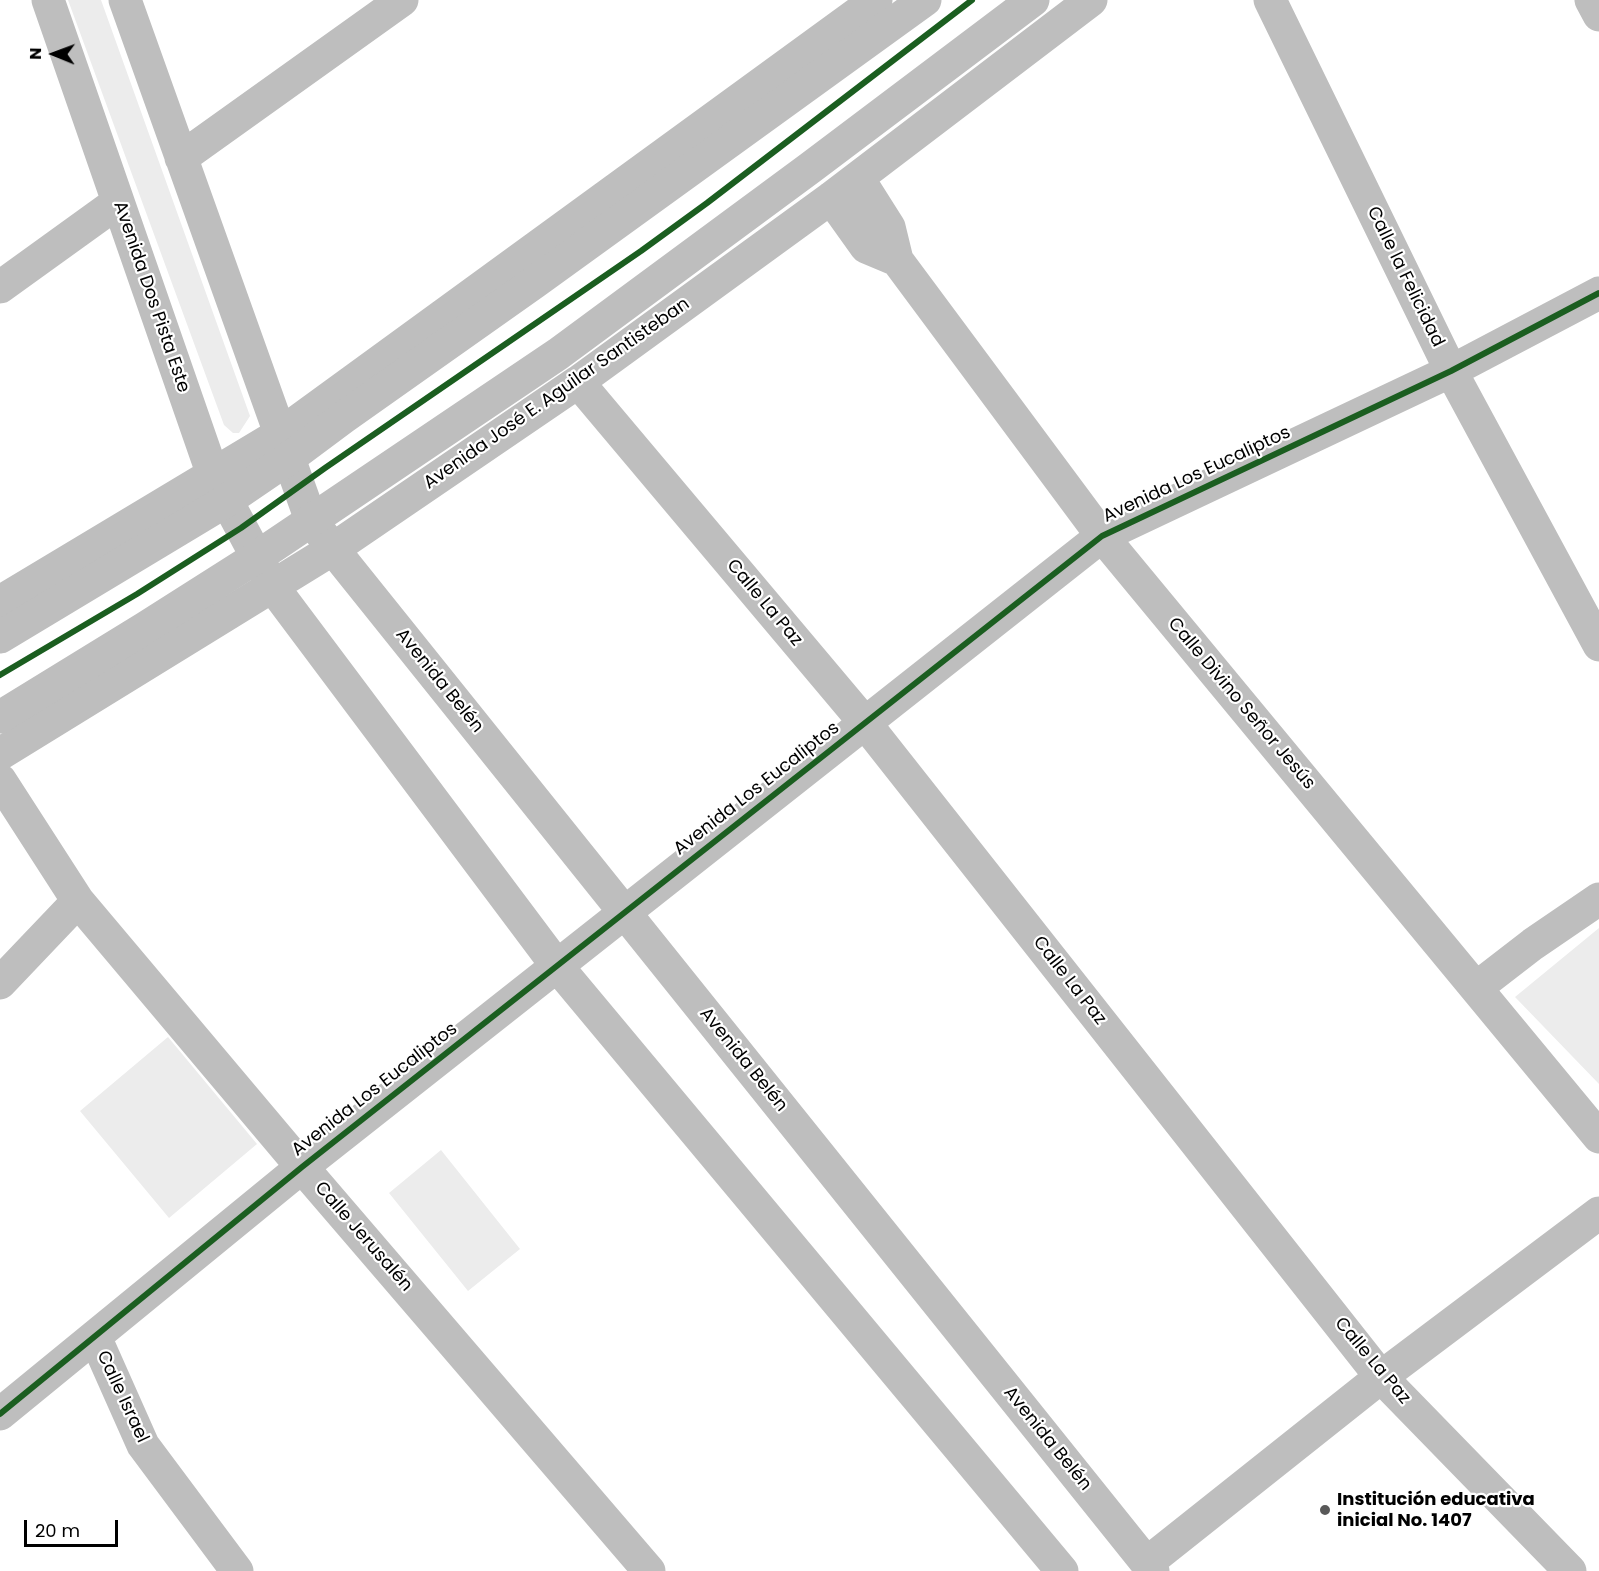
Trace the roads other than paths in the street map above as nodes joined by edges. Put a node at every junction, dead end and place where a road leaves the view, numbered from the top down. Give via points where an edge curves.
1 (48, 0) edge
2 (125, 0) edge
3 (402, 0) edge
4 (876, 0) edge
5 (925, 0) edge
6 (1033, 0) edge
7 (1091, 0) edge
8 (1270, 0) edge
9 (1592, 0) edge
10 (1599, 15) edge
11 (181, 158) junction
12 (858, 178) junction
13 (831, 198) junction
14 (118, 202) junction
15 (897, 260) junction
16 (0, 287) edge
17 (1599, 293) edge
18 (1451, 372) junction
19 (578, 382) junction
20 (284, 446) junction
21 (219, 488) junction
22 (311, 520) junction
23 (1102, 536) junction
24 (333, 549) junction
25 (257, 557) junction
26 (273, 586) junction
27 (0, 602) edge
28 (0, 637) edge
29 (1599, 645) edge
30 (0, 717) edge
31 (865, 723) junction
32 (0, 754) edge
33 (0, 780) edge
34 (1599, 899) edge
35 (78, 901) junction
36 (625, 912) junction
37 (557, 966) junction
38 (0, 983) edge
39 (1476, 988) junction
40 (1599, 1137) edge
41 (302, 1167) junction
42 (1599, 1213) edge
43 (95, 1337) junction
44 (1382, 1377) junction
45 (0, 1414) edge
46 (1150, 1567) edge
47 (237, 1571) edge
48 (649, 1571) edge
49 (1062, 1571) edge
50 (1569, 1571) edge

1 - 14 street, Avenida Dos Pista Este
2 - 11 street
3 - 11 street
4 - 20 street
5 - 20 street via 344,417
6 - 22 street, Avenida José E. Aguilar Santisteban via 558,354
7 - 12 street, Avenida José E. Aguilar Santisteban
8 - 18 street, Calle la Felicidad
9 - 10 street
11 - 20 street
12 - 13 street, Avenida José E. Aguilar Santisteban
12 - 15 street, Calle Divino Señor Jesús via 889,227
13 - 15 street via 866,247
13 - 19 street, Avenida José E. Aguilar Santisteban
14 - 16 street
14 - 21 street, Avenida Dos Pista Este
15 - 23 street, Calle Divino Señor Jesús
17 - 18 street, Avenida Los Eucaliptos
18 - 23 street, Avenida Los Eucaliptos
18 - 29 street, Calle la Felicidad
19 - 24 street, Avenida José E. Aguilar Santisteban
19 - 31 street, Calle La Paz
20 - 21 street
20 - 22 street
21 - 25 street, Avenida Dos Pista Este
21 - 27 street
21 - 28 street
22 - 24 street
22 - 25 street, Avenida José E. Aguilar Santisteban
23 - 31 street, Avenida Los Eucaliptos
23 - 39 street, Calle Divino Señor Jesús
24 - 26 street, Avenida José E. Aguilar Santisteban
24 - 36 street, Avenida Belén
25 - 26 street, Avenida Dos Pista Este
25 - 30 street, Avenida José E. Aguilar Santisteban
26 - 32 street, Avenida José E. Aguilar Santisteban
26 - 37 street
31 - 36 street, Avenida Los Eucaliptos
31 - 44 street, Calle La Paz
33 - 35 street, Calle Jerusalén
34 - 39 street
35 - 38 street
35 - 41 street, Calle Jerusalén
36 - 37 street, Avenida Los Eucaliptos
36 - 46 street, Avenida Belén
37 - 41 street, Avenida Los Eucaliptos
37 - 49 street
39 - 40 street, Calle Divino Señor Jesús
41 - 43 street, Avenida Los Eucaliptos
41 - 48 street, Calle Jerusalén
42 - 44 street
43 - 45 street, Avenida Los Eucaliptos
43 - 47 street, Calle Israel via 143,1445
44 - 46 street
44 - 50 street, Calle La Paz

